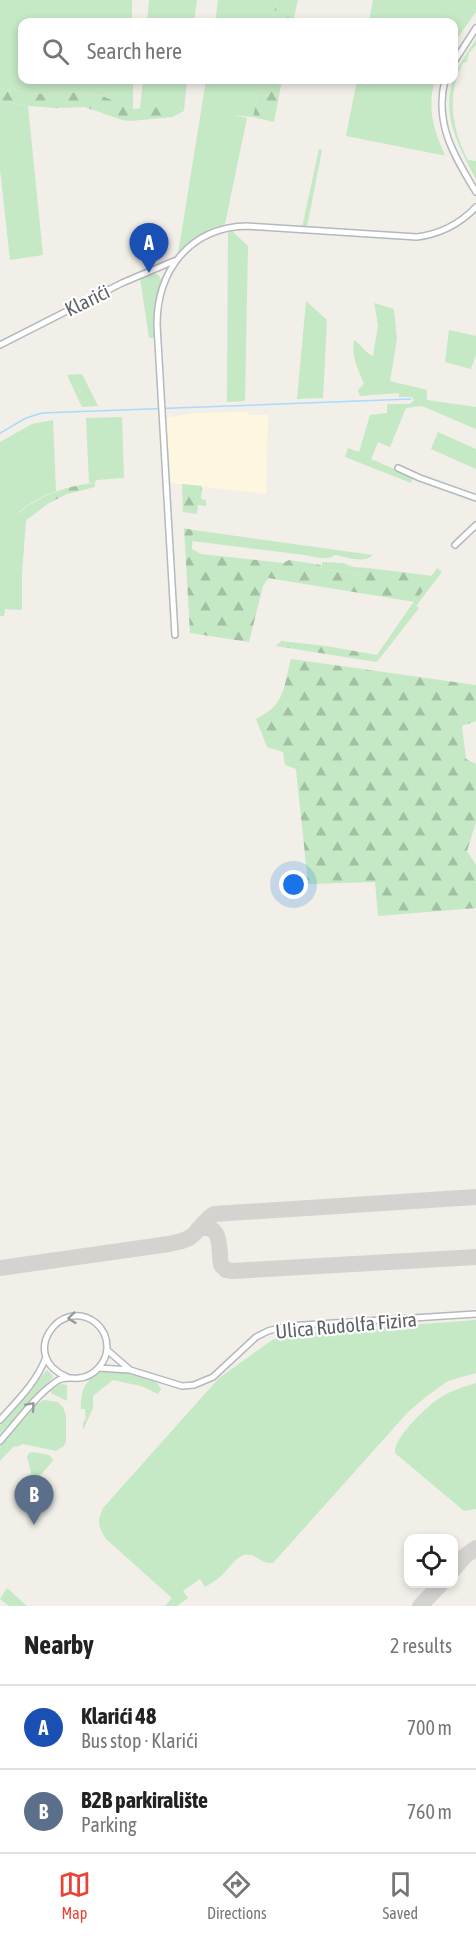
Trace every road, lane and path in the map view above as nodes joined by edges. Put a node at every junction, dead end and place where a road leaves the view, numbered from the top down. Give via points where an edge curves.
1 (476, 28) edge
2 (458, 55) edge
3 (444, 84) edge
4 (476, 192) edge
5 (476, 207) edge
6 (176, 260) junction
7 (0, 345) edge
8 (398, 468) dead end
9 (476, 498) edge
10 (476, 525) edge
11 (455, 545) dead end
12 (175, 635) dead end
13 (476, 1314) edge
14 (107, 1350) junction
15 (46, 1357) junction
16 (99, 1368) junction
17 (130, 1370) junction
18 (67, 1377) junction
19 (0, 1420) edge
20 (0, 1441) edge

1 - 2 street
3 - 4 street via 443,124
5 - 6 street via 448,228 417,237 236,227 202,238
6 - 7 street, Klarići
6 - 12 street via 166,277 158,306
8 - 9 street
10 - 11 street
13 - 17 street, Ulica Rudolfa Fizira via 278,1328 256,1337 213,1377 194,1385 182,1386
14 -> 15 street, Ulica Rudolfa Fizira via 97,1324 86,1318 70,1317 49,1330
14 - 16 street
14 - 17 street, Ulica Rudolfa Fizira
15 - 18 street via 53,1368
15 - 19 street, Ulica Rudolfa Fizira via 29,1386
16 - 17 street, Ulica Rudolfa Fizira
16 - 18 street, Ulica Rudolfa Fizira via 86,1377
20 -> 18 street, Ulica Rudolfa Fizira via 44,1392

